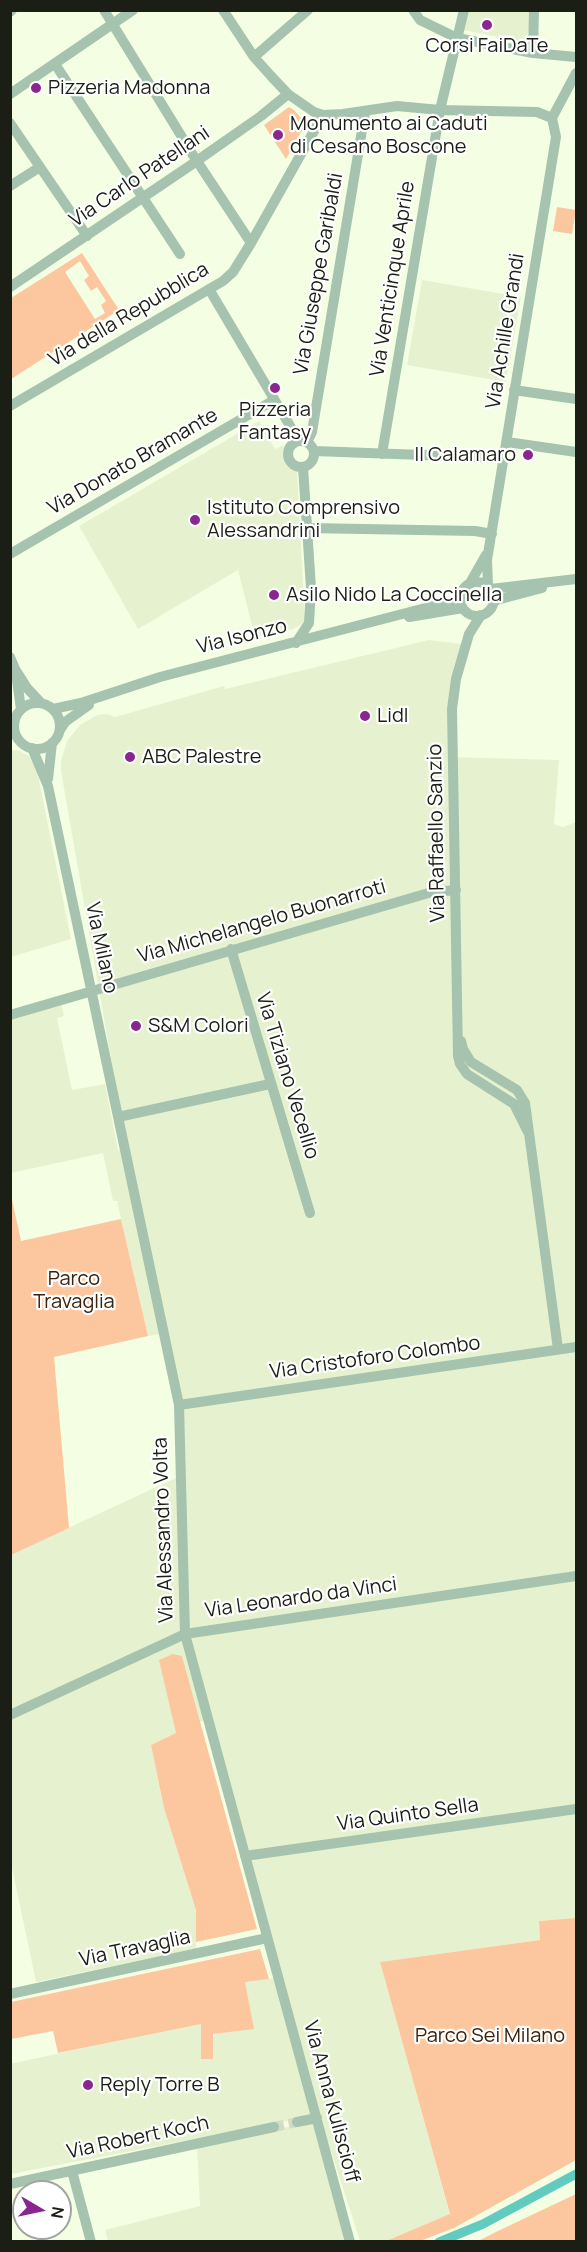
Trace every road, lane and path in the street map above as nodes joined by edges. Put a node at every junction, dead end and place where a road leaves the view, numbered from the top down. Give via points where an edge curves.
1 (104, 10) edge
2 (133, 10) edge
3 (223, 10) edge
4 (308, 10) edge
5 (413, 10) edge
6 (464, 10) edge
7 (534, 10) edge
8 (113, 25) junction
9 (458, 38) junction
10 (533, 53) junction
11 (254, 57) junction
12 (576, 57) edge
13 (56, 64) junction
14 (576, 73) edge
15 (10, 94) edge
16 (288, 94) junction
17 (440, 110) junction
18 (365, 112) junction
19 (323, 114) junction
20 (552, 118) junction
21 (10, 123) edge
22 (197, 161) junction
23 (40, 167) junction
24 (10, 186) edge
25 (143, 198) junction
26 (87, 236) junction
27 (251, 243) junction
28 (180, 254) dead end
29 (10, 287) edge
30 (209, 289) junction
31 (514, 390) junction
32 (576, 399) edge
33 (274, 400) junction
34 (10, 406) edge
35 (303, 441) junction
36 (507, 442) junction
37 (314, 451) junction
38 (576, 452) edge
39 (382, 454) junction
40 (504, 458) junction
41 (303, 467) junction
42 (307, 528) junction
43 (492, 534) junction
44 (489, 549) junction
45 (10, 554) edge
46 (576, 579) edge
47 (470, 583) junction
48 (489, 588) junction
49 (493, 601) junction
50 (463, 607) junction
51 (481, 615) junction
52 (469, 634) junction
53 (296, 643) junction
54 (10, 657) edge
55 (15, 669) junction
56 (106, 694) junction
57 (41, 703) junction
58 (21, 709) junction
59 (53, 709) junction
60 (12, 727) edge
61 (60, 730) junction
62 (52, 743) junction
63 (10, 745) edge
64 (28, 746) junction
65 (48, 786) junction
66 (456, 890) junction
67 (231, 950) junction
68 (92, 991) junction
69 (10, 1015) edge
70 (270, 1084) junction
71 (118, 1117) junction
72 (310, 1213) dead end
73 (576, 1347) edge
74 (558, 1349) junction
75 (179, 1405) junction
76 (576, 1576) edge
77 (185, 1634) junction
78 (10, 1715) edge
79 (576, 1809) edge
80 (245, 1856) junction
81 (267, 1938) junction
82 (276, 1971) joint
83 (10, 1994) edge
84 (317, 2118) junction
85 (297, 2122) tunnel mouth
86 (274, 2127) tunnel mouth
87 (72, 2171) junction
88 (10, 2184) edge
89 (91, 2241) edge
90 (350, 2241) edge

1 - 8 street
2 - 8 street
3 - 11 street
4 - 11 street
5 - 9 street via 420,20
6 - 9 street, Via Venticinque Aprile
7 - 10 street
8 - 13 street
8 - 22 street
9 - 10 street
9 - 17 street, Via Venticinque Aprile
10 - 12 street
11 - 16 street
13 - 15 street
13 - 25 street
14 - 20 street
16 - 19 street
16 - 22 street, Via Carlo Patellani
17 - 18 street via 397,106
17 - 20 street via 537,112
17 - 39 street, Via Venticinque Aprile
18 - 19 street
18 - 35 street, Via Giuseppe Garibaldi via 312,432
19 - 27 street, Via della Repubblica
20 - 31 street, Via Achille Grandi via 556,137
21 - 23 street
22 - 25 street, Via Carlo Patellani
22 - 27 street
23 - 24 street
23 - 26 street
25 - 26 street, Via Carlo Patellani
25 - 28 street
26 - 29 street, Via Carlo Patellani
27 - 30 street, Via della Repubblica via 233,272
30 - 33 street
30 - 34 street, Via della Repubblica
31 - 32 street
31 - 36 street, Via Achille Grandi
33 - 35 street
33 - 45 street, Via Donato Bramante
35 - 37 street
35 - 41 street via 289,447 288,459
36 - 38 street
36 - 40 street, Via Achille Grandi
37 - 39 street
37 - 41 street via 312,462
39 - 40 street
40 - 43 street, Via Achille Grandi
41 - 42 street
42 - 43 street
42 - 53 street via 310,616
43 - 44 street, Via Achille Grandi
44 - 47 street, Via Achille Grandi
44 - 48 street, Via Achille Grandi
46 - 48 street
46 - 49 street
47 - 48 street via 480,582
47 - 50 street via 462,590
48 - 49 street
49 - 51 street
50 - 51 street via 475,616
50 - 52 street, Via Raffaello Sanzio
50 - 53 street, Via Isonzo via 388,619
51 - 52 street, Via Raffaello Sanzio
52 - 66 street, Via Raffaello Sanzio via 452,709
53 - 56 street, Via Isonzo via 160,676
54 - 55 street
55 - 57 street
55 - 58 street
56 - 59 street, Via Isonzo
56 - 61 street, Via Isonzo via 80,710
57 - 58 street
57 - 59 street
58 - 60 street
59 - 61 street
60 - 64 street via 18,739
61 - 62 street
62 - 64 street via 39,748
62 - 65 street, Via Milano
63 - 64 street
64 - 65 street, Via Milano
65 - 68 street, Via Milano
66 - 67 street, Via Michelangelo Buonarroti via 432,892
66 - 74 street, Via Raffaello Sanzio via 459,1033 471,1062 506,1081 525,1103
67 - 68 street, Via Michelangelo Buonarroti
67 - 70 street, Via Tiziano Vecellio
68 - 69 street, Via Michelangelo Buonarroti
68 - 71 street, Via Milano
70 - 71 street
70 - 72 street, Via Tiziano Vecellio
71 - 75 street, Via Alessandro Volta
73 - 74 street, Via Cristoforo Colombo
74 - 75 street, Via Cristoforo Colombo
75 - 77 street, Via Alessandro Volta
76 - 77 street, Via Leonardo da Vinci
77 - 78 street, Via Leonardo da Vinci
77 - 80 street, Via Alessandro Volta
79 - 80 street, Via Quinto Sella
80 - 81 street, Via Alessandro Volta
81 - 82 street, Via Alessandro Volta
81 - 83 street, Via Travaglia
82 - 84 street, Via Anna Kuliscioff
84 - 85 street
84 - 90 street, Via Anna Kuliscioff
86 - 87 street, Via Robert Koch
87 - 88 street, Via Robert Koch
87 - 89 street

